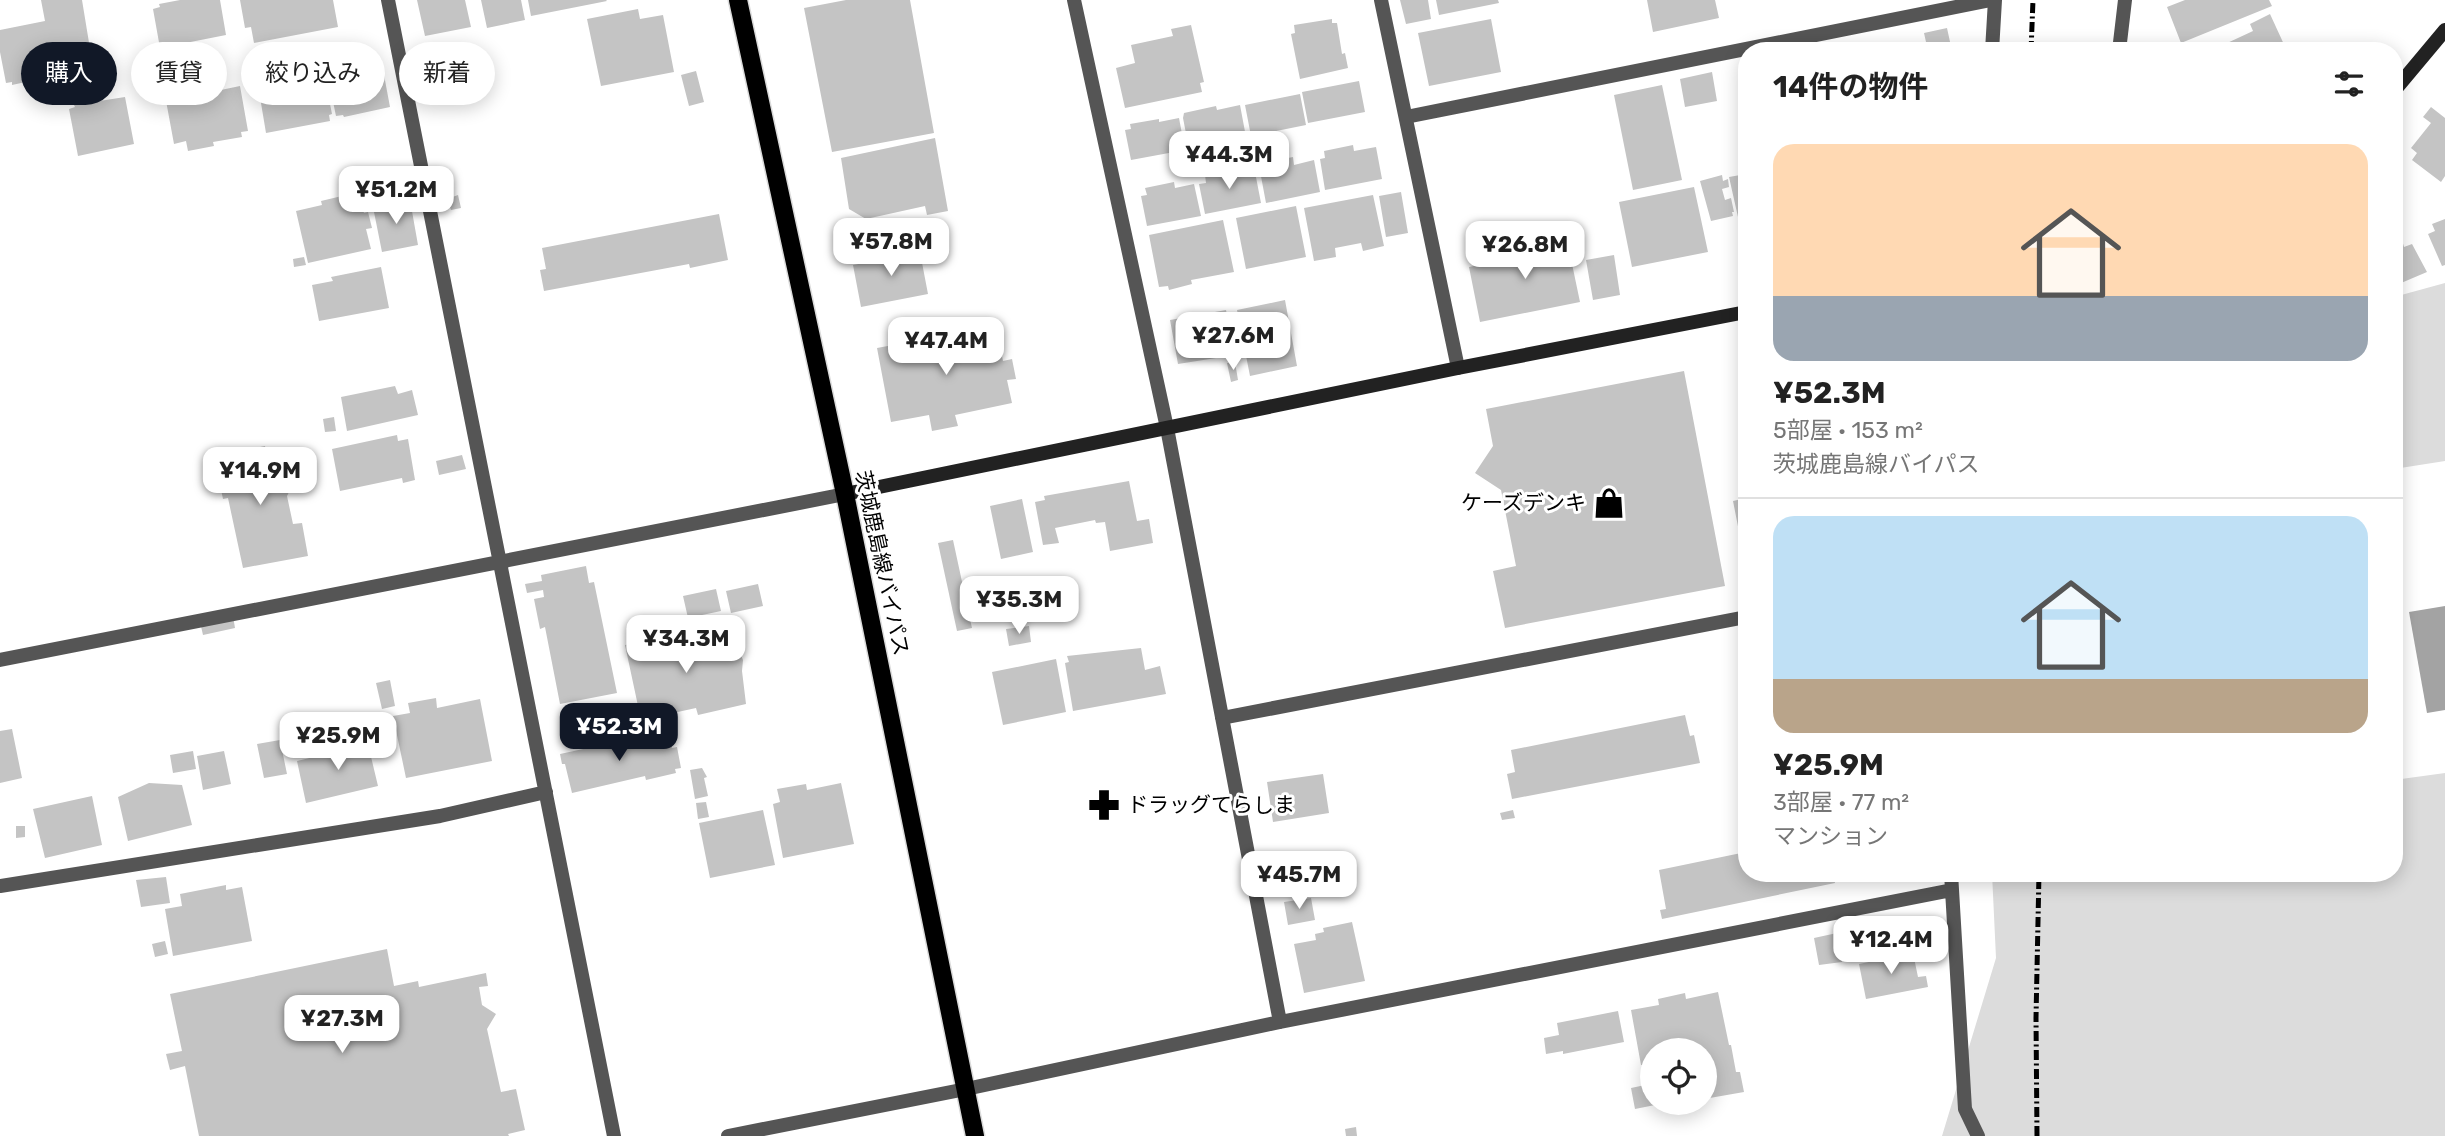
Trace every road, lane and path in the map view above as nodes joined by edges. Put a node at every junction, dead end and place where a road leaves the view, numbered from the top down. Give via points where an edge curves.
1 (388, 0) edge
2 (738, 0) edge
3 (1074, 0) edge
4 (1381, 0) edge
5 (1993, 0) edge
6 (2124, 0) edge
7 (2445, 30) edge
8 (1782, 42) edge
9 (1992, 42) edge
10 (2120, 42) edge
11 (1738, 51) edge
12 (2403, 80) edge
13 (1406, 117) junction
14 (1738, 314) edge
15 (1458, 368) junction
16 (1167, 428) junction
17 (845, 494) junction
18 (500, 562) junction
19 (1738, 619) edge
20 (0, 660) edge
21 (1222, 718) junction
22 (546, 792) junction
23 (1952, 882) edge
24 (0, 886) edge
25 (1952, 890) junction
26 (1280, 1022) junction
27 (966, 1089) junction
28 (614, 1136) edge
29 (728, 1136) edge
30 (975, 1136) edge
31 (1978, 1136) edge

1 - 18 street
2 - 17 main road, 茨城鹿島線バイパス
3 - 16 street
4 - 13 street
5 - 8 street
5 - 9 street
6 - 10 street
7 - 12 street
11 - 13 street
13 - 15 street
14 - 15 street
15 - 16 street
16 - 17 street
16 - 21 street
17 - 18 street
17 - 27 main road, 茨城鹿島線バイパス
18 - 20 street
18 - 22 street
19 - 21 street
21 - 26 street
22 - 24 street via 440,816
22 - 28 street
23 - 25 street
25 - 26 street
25 - 31 street via 1965,1109
26 - 27 street
27 - 29 street
27 - 30 main road, 茨城鹿島線バイパス

